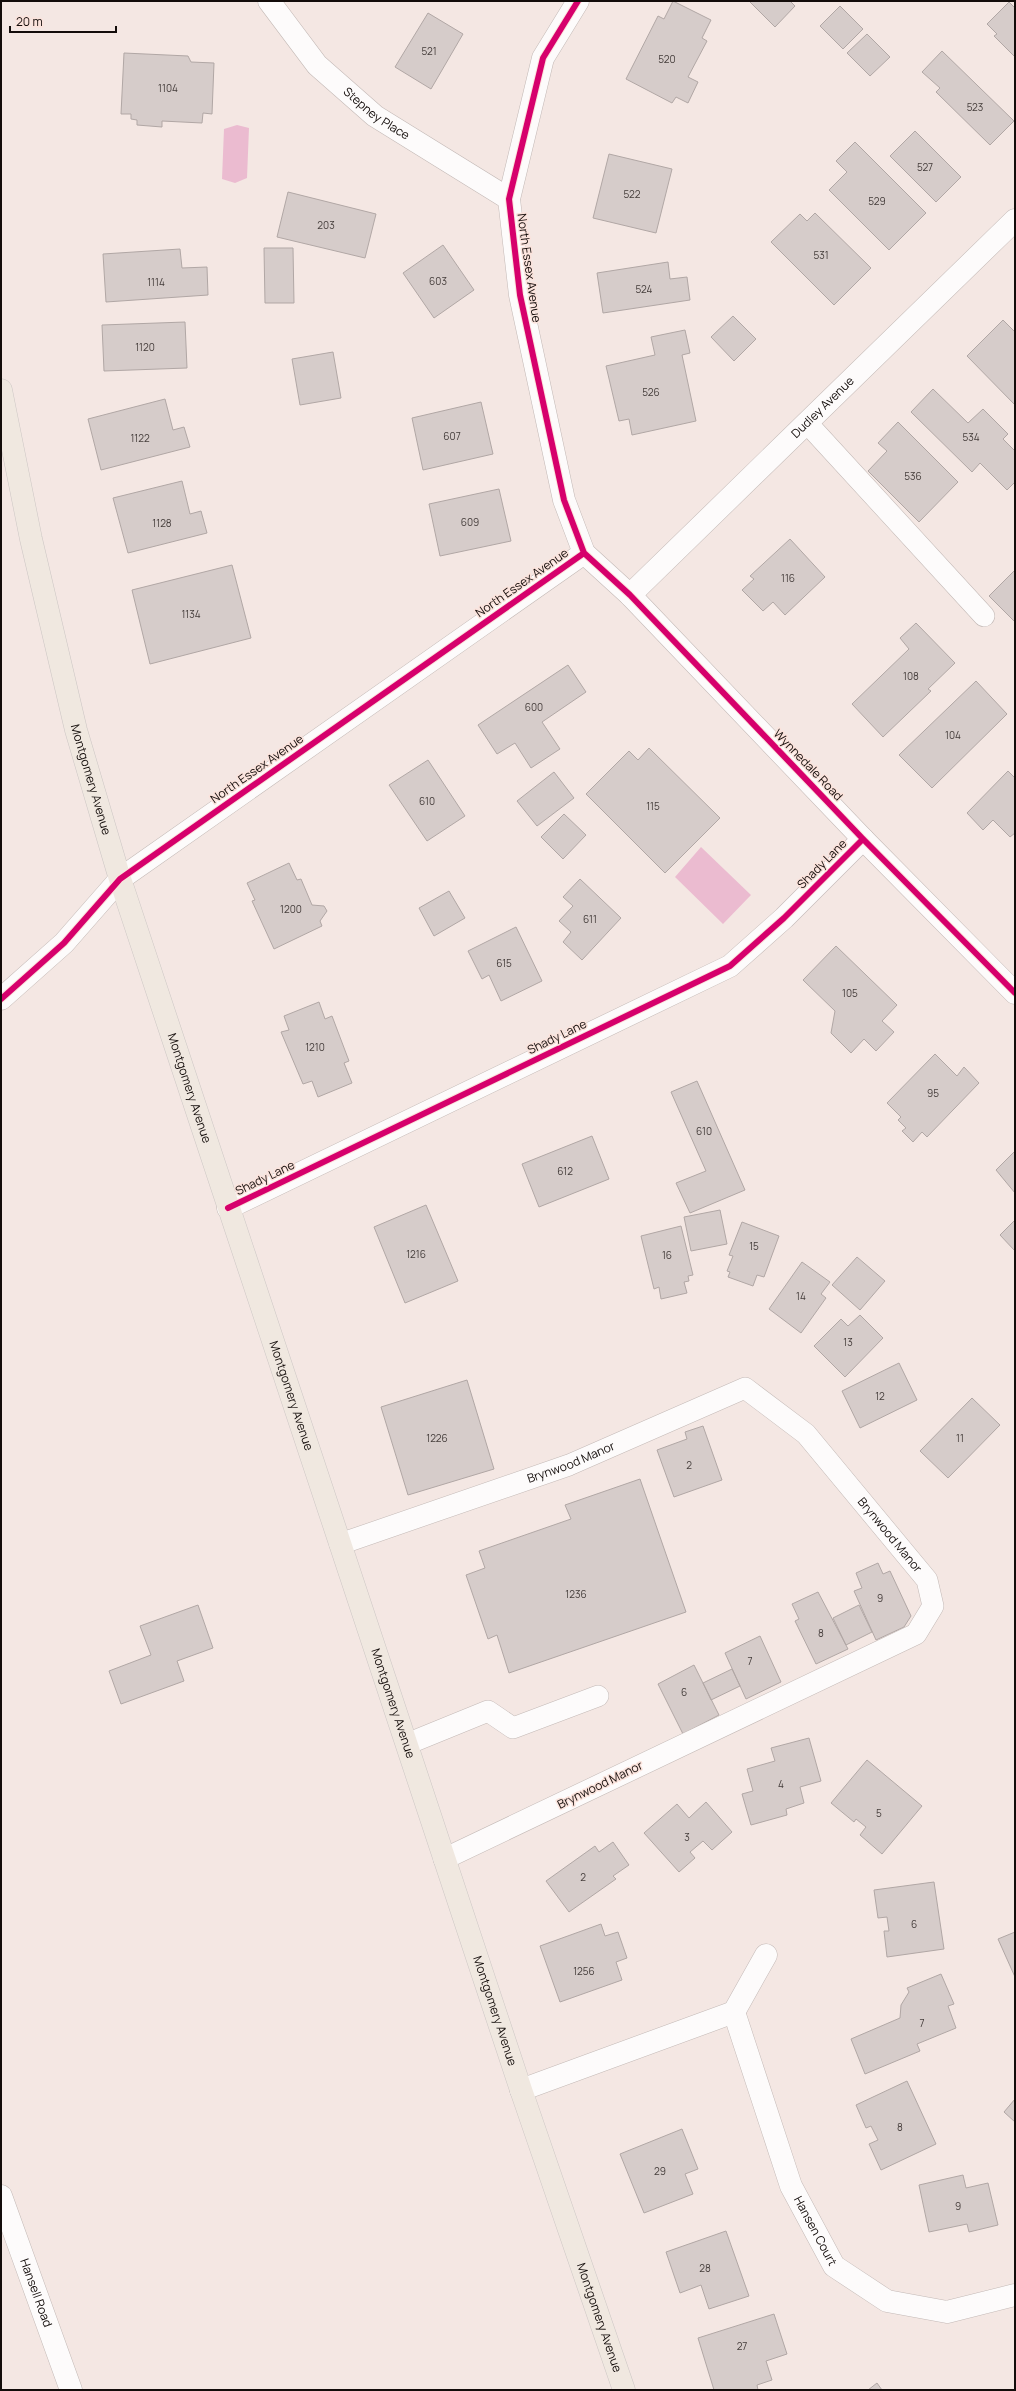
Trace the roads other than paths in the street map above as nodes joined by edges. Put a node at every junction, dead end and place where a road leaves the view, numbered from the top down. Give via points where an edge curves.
1 (269, 1) edge
2 (578, 1) edge
3 (509, 199) junction
4 (1015, 220) edge
5 (1, 390) edge
6 (808, 423) junction
7 (584, 553) junction
8 (630, 595) junction
9 (984, 616) dead end
10 (863, 839) junction
11 (120, 879) junction
12 (1015, 993) edge
13 (1, 1000) edge
14 (228, 1208) junction
15 (340, 1544) junction
16 (598, 1696) dead end
17 (407, 1744) junction
18 (444, 1860) junction
19 (766, 1955) dead end
20 (734, 2012) junction
21 (521, 2090) junction
22 (1, 2196) edge
23 (1015, 2295) edge
24 (71, 2390) edge
25 (624, 2390) edge

1 - 3 street, Stepney Place via 317,65 375,116
2 - 3 street, North Essex Avenue via 543,58
3 - 7 street, North Essex Avenue via 520,295 564,500
4 - 6 street, Dudley Avenue
5 - 11 main road, Montgomery Avenue via 31,539 76,730
6 - 8 street, Dudley Avenue
6 - 9 lane
7 - 8 street, Wynnedale Road
7 - 11 street, North Essex Avenue
8 - 10 street, Wynnedale Road
10 - 12 street, Wynnedale Road
10 - 14 street, Shady Lane via 784,918 730,966
11 - 13 street, North Essex Avenue via 64,943
11 - 14 main road, Montgomery Avenue
14 - 15 main road, Montgomery Avenue
15 - 17 main road, Montgomery Avenue
15 - 18 lane, Brynwood Manor via 569,1465 745,1388 806,1434 927,1580 933,1606 916,1634
16 - 17 lane via 513,1728 488,1711
17 - 18 main road, Montgomery Avenue
18 - 21 main road, Montgomery Avenue
19 - 20 street
20 - 21 street
20 - 23 street, Hansen Court via 791,2186 834,2266 887,2301 947,2312
21 - 25 main road, Montgomery Avenue
22 - 24 street, Hansell Road

